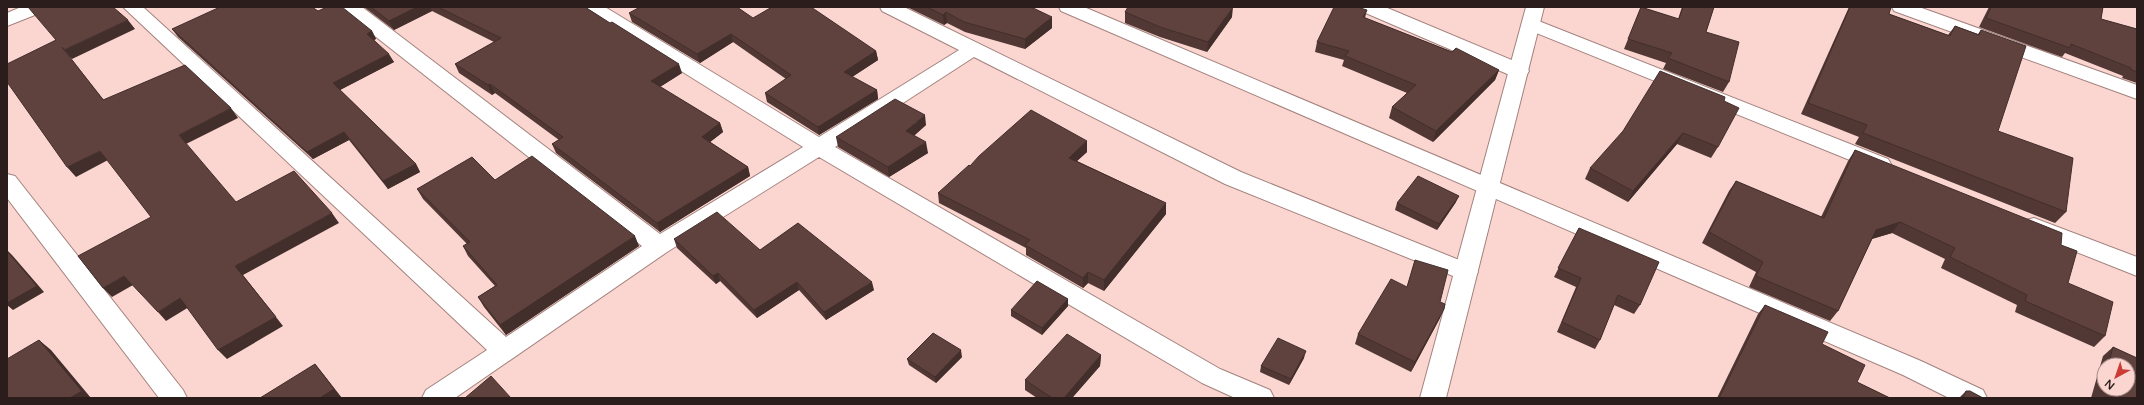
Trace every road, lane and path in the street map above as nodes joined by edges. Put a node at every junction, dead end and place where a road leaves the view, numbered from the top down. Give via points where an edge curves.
1 (38, 7) edge
2 (132, 7) edge
3 (350, 7) edge
4 (592, 7) edge
5 (889, 7) edge
6 (1068, 7) edge
7 (1368, 7) edge
8 (1902, 7) edge
9 (1533, 15) edge
10 (7, 20) edge
11 (972, 50) junction
12 (1519, 71) junction
13 (2137, 92) edge
14 (819, 147) junction
15 (1900, 172) edge
16 (7, 182) edge
17 (1488, 186) junction
18 (2019, 220) edge
19 (659, 246) junction
20 (2137, 267) edge
21 (1466, 272) junction
22 (505, 351) junction
23 (174, 398) edge
24 (435, 398) edge
25 (1261, 398) edge
26 (1433, 398) edge
27 (1974, 398) edge

1 - 10 street
2 - 22 street
3 - 19 street
4 - 14 street
5 - 11 street
6 - 17 street
7 - 12 street
8 - 13 street
9 - 12 street
9 - 15 street
11 - 14 street
11 - 21 street via 1233,178
12 - 17 street
14 - 19 street
14 - 25 street via 1211,376
16 - 23 street
17 - 21 street
17 - 27 street via 1912,368
18 - 20 street
19 - 22 street
21 - 26 street
22 - 24 street

